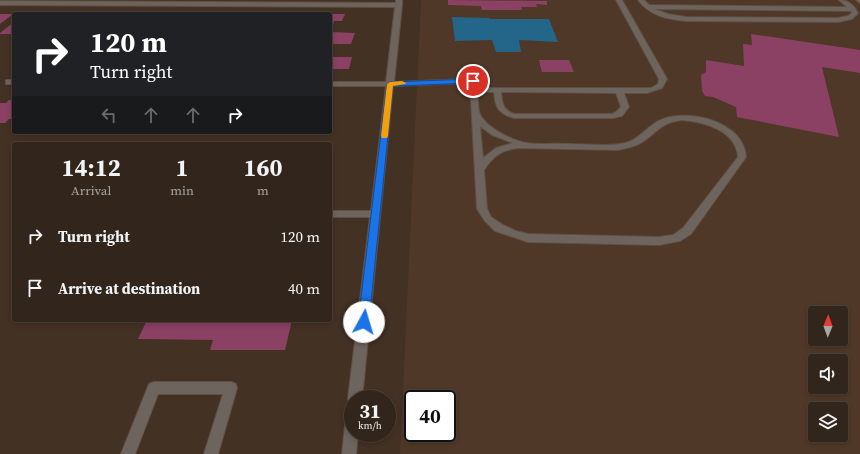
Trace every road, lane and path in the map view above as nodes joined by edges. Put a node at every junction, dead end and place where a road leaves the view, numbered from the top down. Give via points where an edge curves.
1 (619, 0) edge
2 (641, 0) edge
3 (658, 0) edge
4 (826, 0) edge
5 (842, 0) edge
6 (399, 2) edge
7 (0, 3) edge
8 (646, 7) junction
9 (663, 7) junction
10 (838, 9) junction
11 (853, 9) junction
12 (472, 68) dead end
13 (332, 84) edge
14 (390, 84) junction
15 (473, 86) junction
16 (497, 90) junction
17 (619, 91) junction
18 (475, 114) junction
19 (527, 145) junction
20 (479, 170) junction
21 (332, 214) edge
22 (376, 214) junction
23 (356, 390) edge
24 (350, 442) edge
25 (128, 454) edge
26 (211, 454) edge
27 (349, 454) edge

1 - 17 street via 663,79 663,83 653,90
2 - 8 street
3 - 9 street
4 - 10 street
5 - 11 street
6 - 7 street
6 - 14 street
8 - 9 street
8 - 11 street via 674,18 702,19 838,20 852,17 855,13
9 - 10 street
10 - 11 street
12 - 15 street
13 - 14 street
14 - 15 street
14 - 22 street
15 - 16 street
15 - 18 street
16 - 17 street
16 - 17 street via 499,107 504,113 514,116 613,116 625,107
18 - 19 street via 482,124 494,132
18 - 20 street
19 - 20 street via 506,146 496,150 488,156
19 - 20 street via 618,147 639,142 664,121 689,119 710,123 729,132 742,149 742,156 687,231 676,238 659,241 528,238 513,234 499,228 488,219 482,209
21 - 22 street
22 - 23 street
24 - 27 street
25 - 26 street via 154,388 232,388

